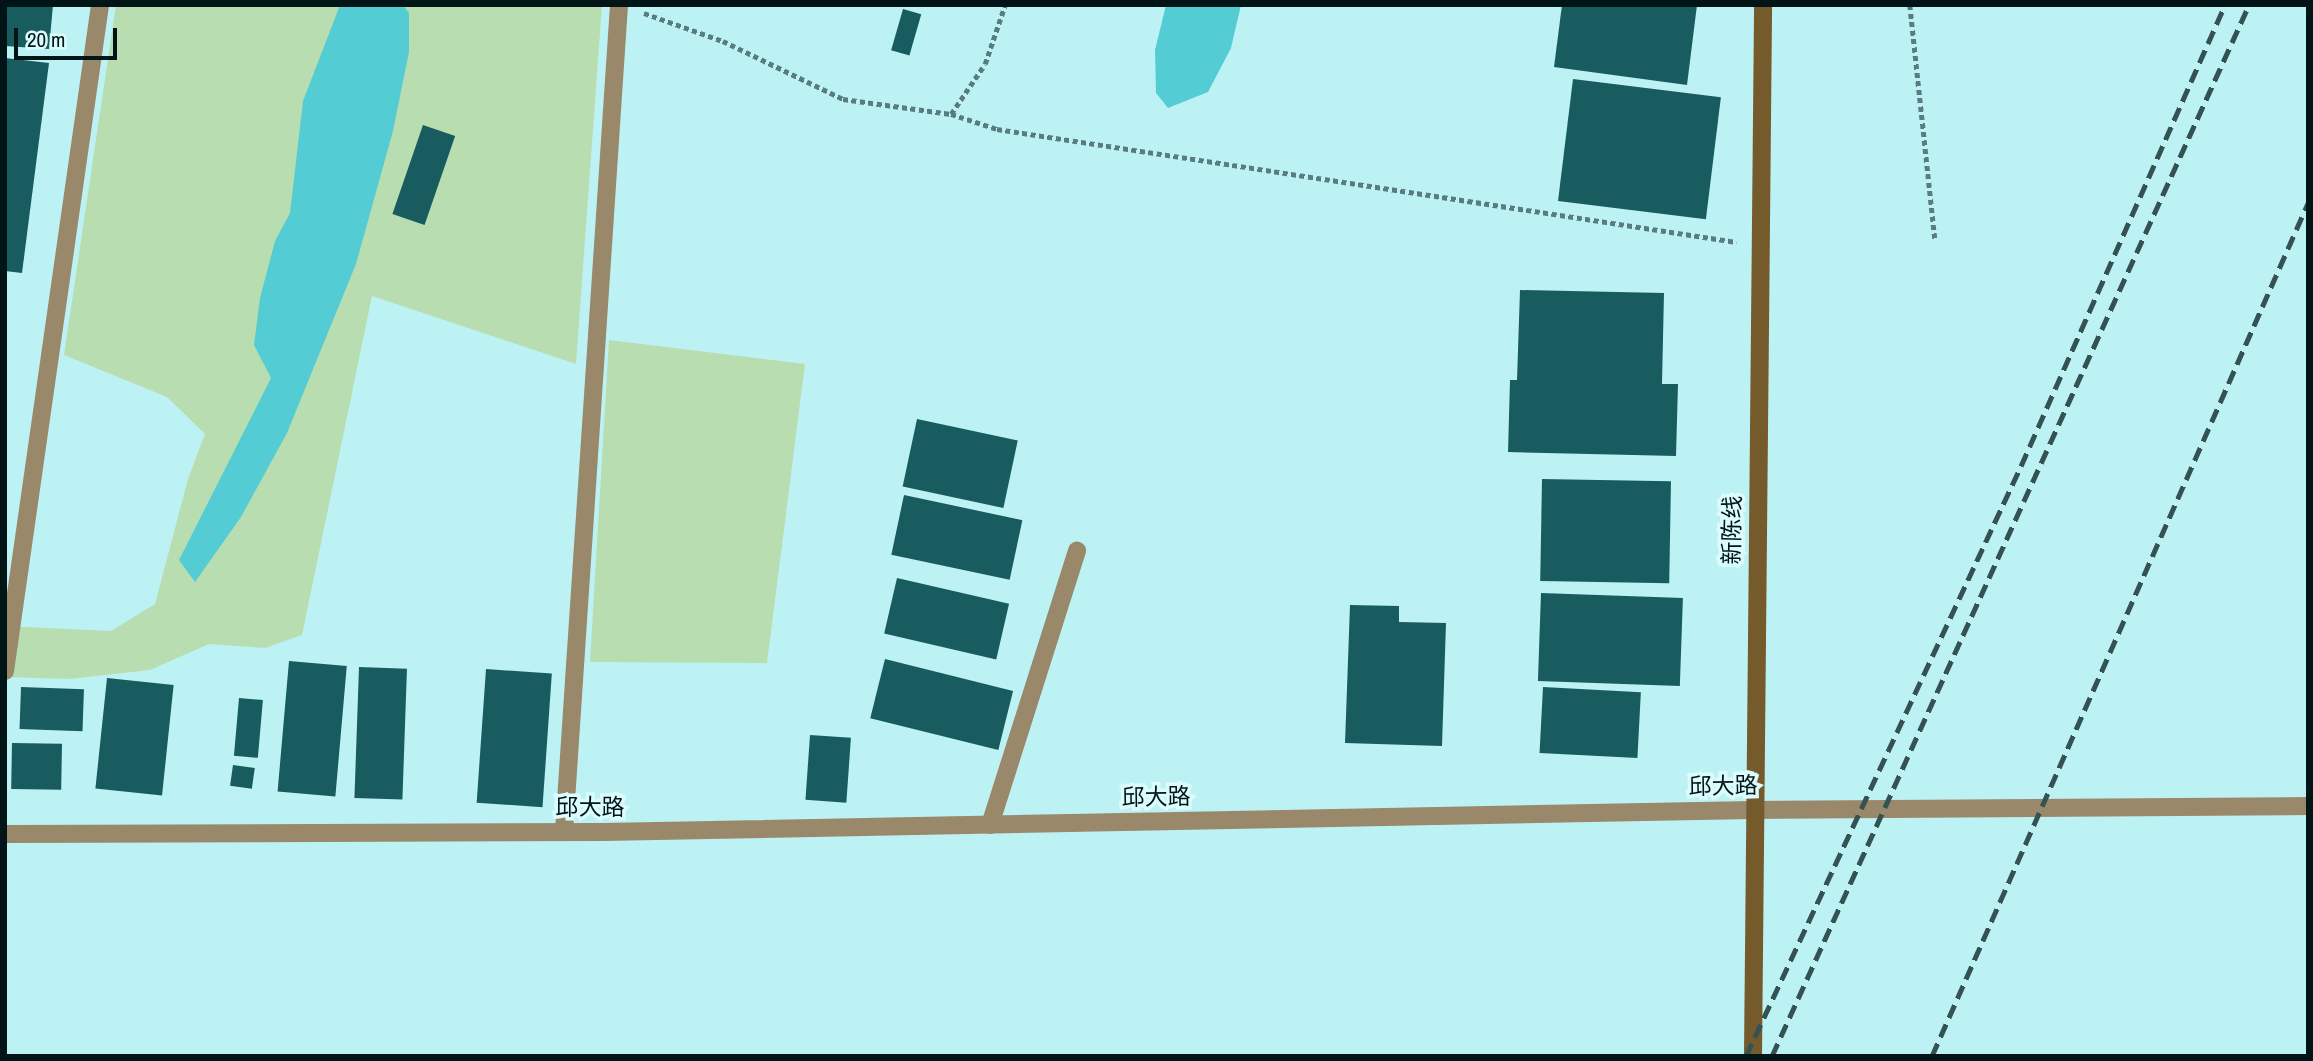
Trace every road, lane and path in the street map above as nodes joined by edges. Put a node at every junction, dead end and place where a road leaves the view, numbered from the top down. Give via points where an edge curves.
1 (100, 5) edge
2 (1005, 5) edge
3 (1763, 5) edge
4 (1910, 5) edge
5 (627, 8) edge
6 (951, 114) junction
7 (1935, 240) dead end
8 (1760, 246) junction
9 (1077, 550) dead end
10 (5, 671) edge
11 (2308, 806) edge
12 (1752, 810) junction
13 (990, 825) junction
14 (564, 831) junction
15 (5, 834) edge
16 (1753, 1056) edge

1 - 10 street
2 - 6 path via 985,64
3 - 8 street, 新陈线
4 - 7 path
5 - 6 path via 723,41 843,99
5 - 14 street
6 - 8 path via 997,129
8 - 12 street, 新陈线
9 - 13 street
11 - 12 street, 邱大路
12 - 13 street, 邱大路
12 - 16 street, 新陈线
13 - 14 street, 邱大路
14 - 15 street, 邱大路

